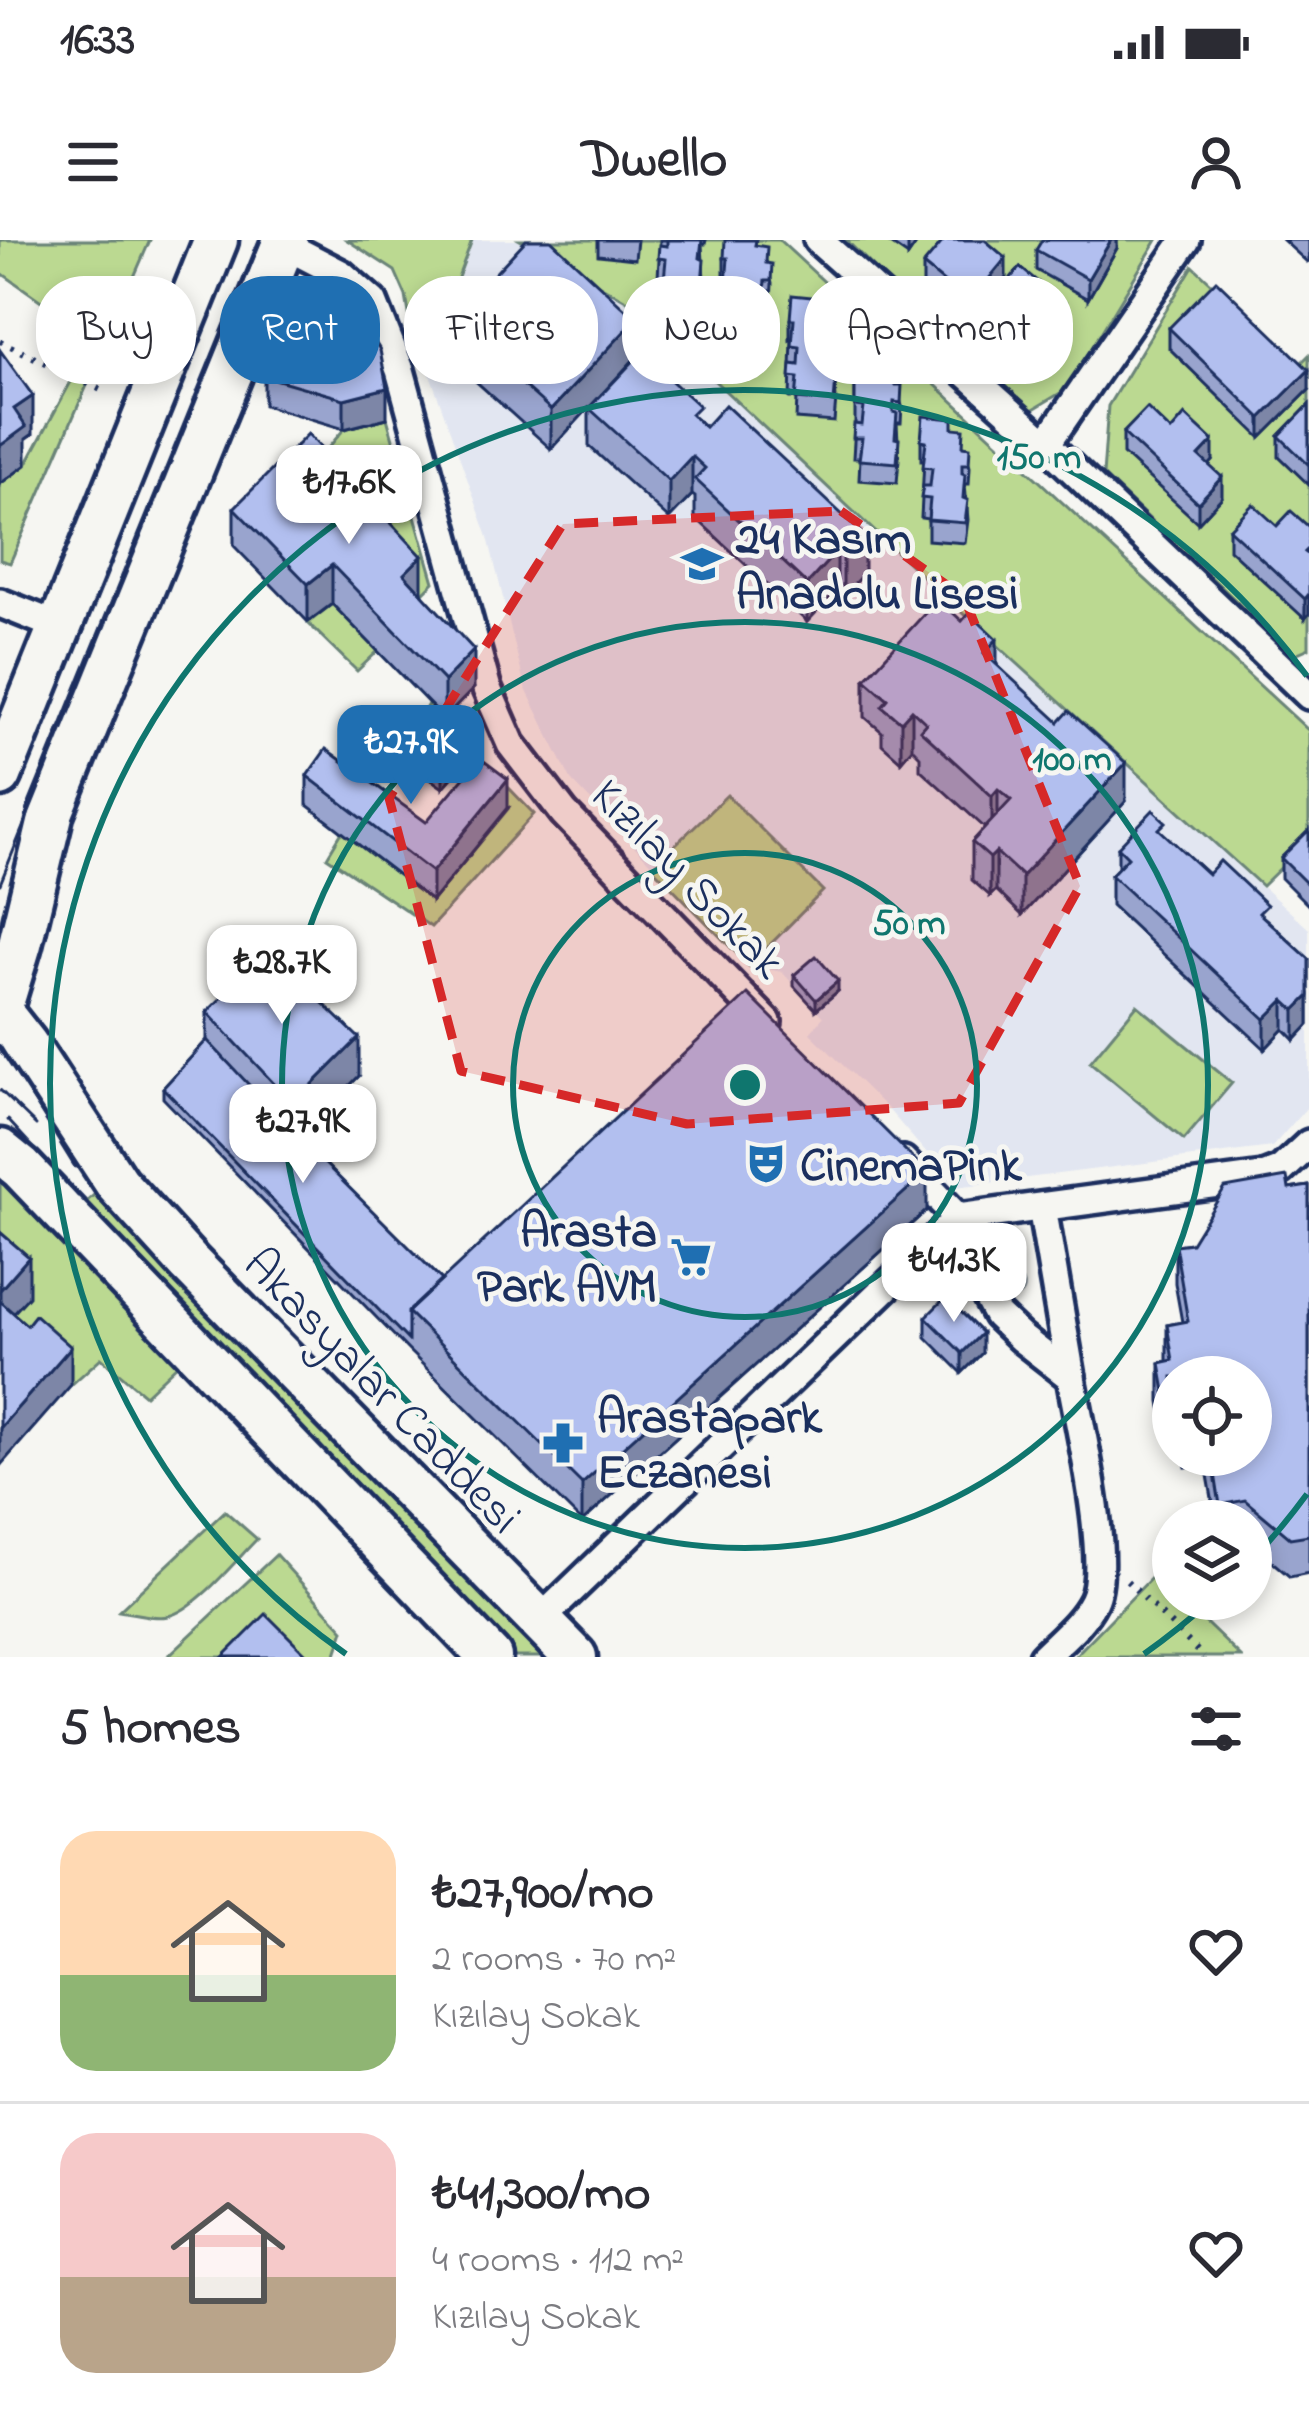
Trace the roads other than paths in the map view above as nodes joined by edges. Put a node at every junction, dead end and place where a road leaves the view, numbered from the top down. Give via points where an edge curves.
1 (216, 240) edge
2 (818, 240) edge
3 (1186, 240) edge
4 (284, 242) edge
5 (1046, 444) junction
6 (0, 603) edge
7 (60, 627) junction
8 (1309, 695) edge
9 (0, 775) edge
10 (0, 1013) edge
11 (0, 1032) edge
12 (782, 1036) edge
13 (887, 1144) edge
14 (1309, 1144) edge
15 (0, 1151) edge
16 (1042, 1207) junction
17 (958, 1218) junction
18 (1071, 1377) junction
19 (539, 1621) junction
20 (490, 1657) edge
21 (575, 1657) edge
22 (1043, 1657) edge

1 - 7 main road
2 - 5 street
3 - 5 street
4 - 10 main road via 52,811
4 - 12 street, Kızılay Sokak via 373,302 400,370 487,689 511,744 564,813
5 - 8 street
6 - 7 street
7 - 9 main road
10 - 11 main road
10 - 19 main road, Akasyalar Caddesi via 117,1184
13 - 17 street
14 - 16 street via 1263,1178
15 - 20 main road
16 - 17 street
16 - 18 street
17 - 18 street via 998,1315
17 - 19 street
18 - 22 street via 1099,1553 1095,1598
19 - 21 main road, Akasyalar Caddesi

